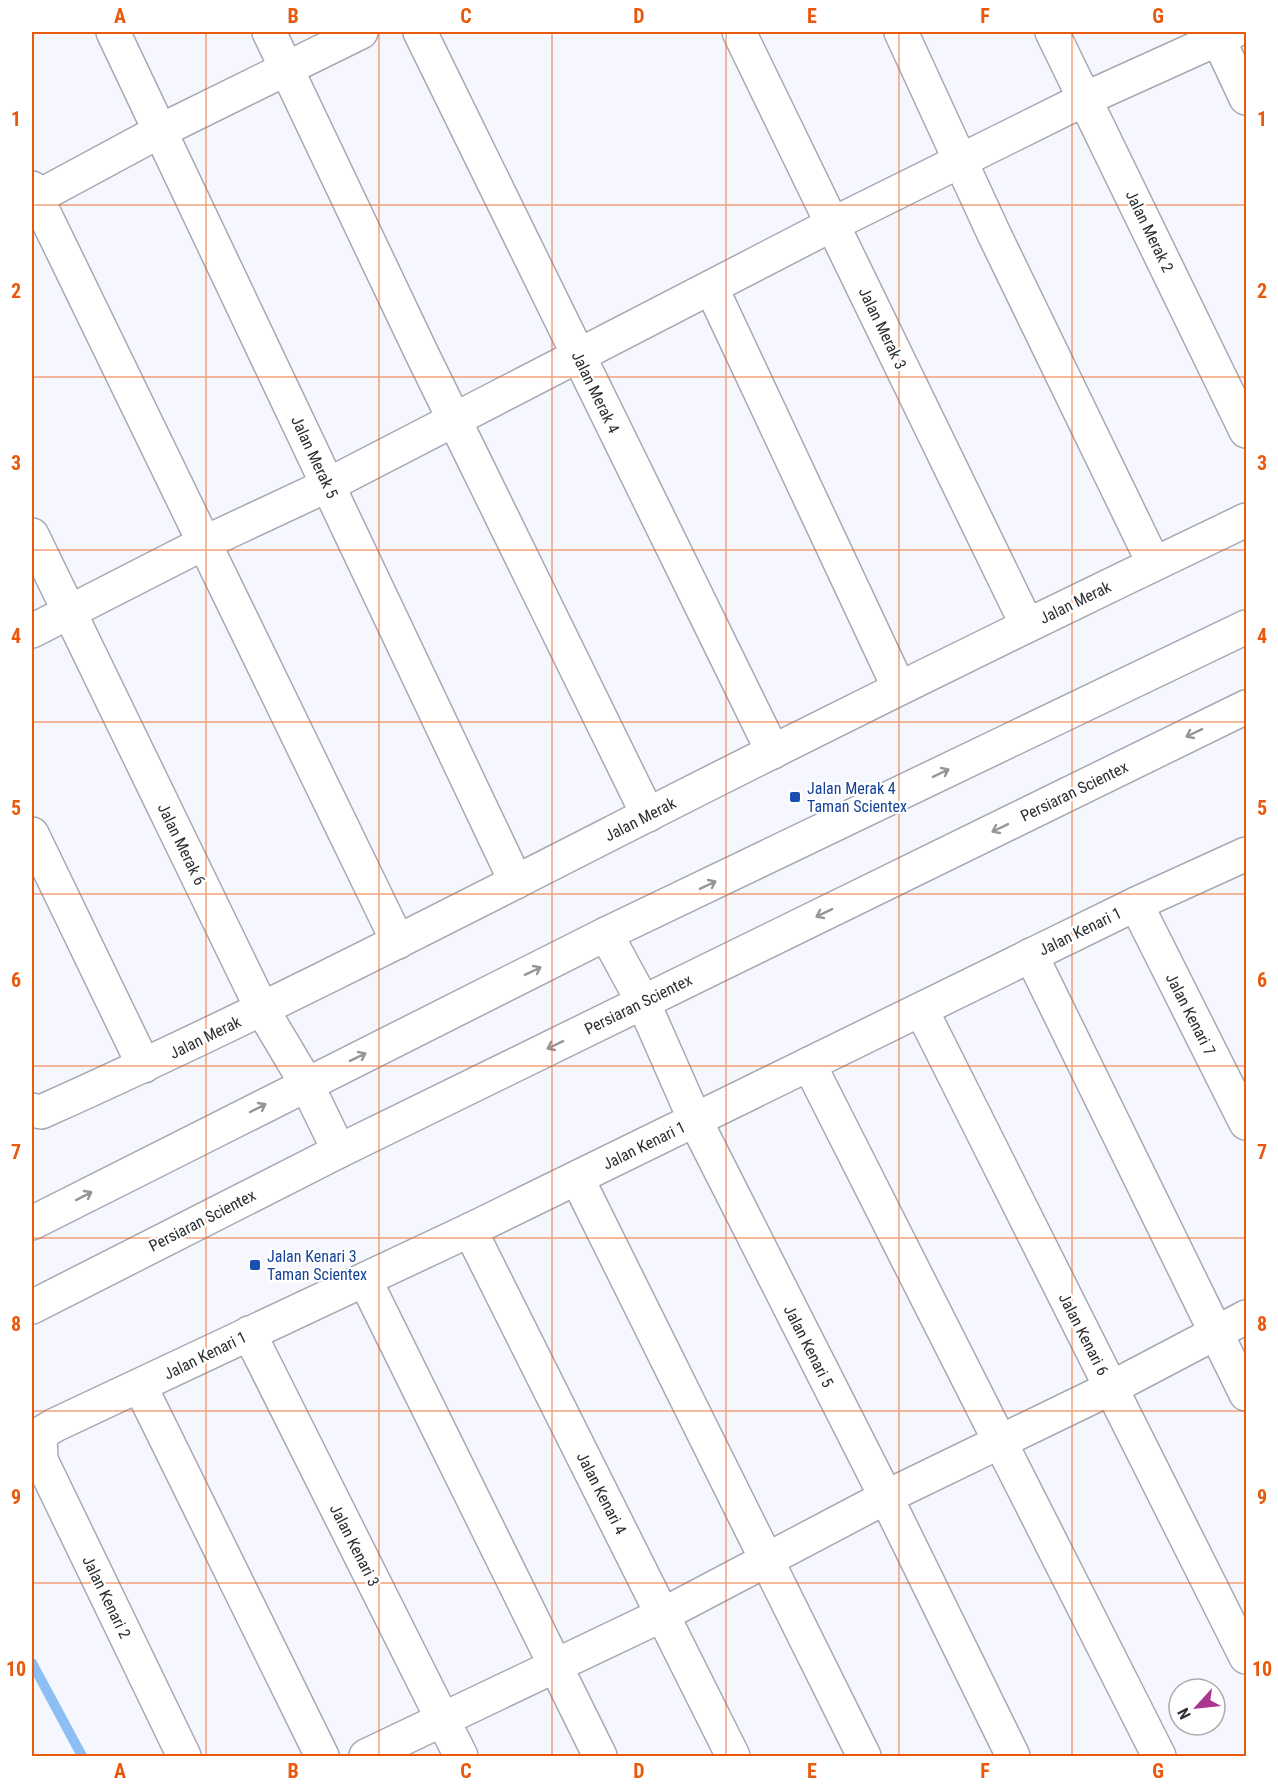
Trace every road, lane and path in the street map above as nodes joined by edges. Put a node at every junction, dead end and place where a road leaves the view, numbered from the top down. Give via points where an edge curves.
1 (113, 32) edge
2 (269, 32) edge
3 (361, 32) edge
4 (420, 32) edge
5 (739, 32) edge
6 (901, 32) edge
7 (1053, 32) edge
8 (1222, 34) edge
9 (288, 70) junction
10 (1246, 98) edge
11 (1085, 99) junction
12 (160, 131) junction
13 (961, 161) junction
14 (33, 196) edge
15 (832, 224) junction
16 (712, 289) junction
17 (578, 355) junction
18 (454, 420) junction
19 (1246, 431) edge
20 (328, 485) junction
21 (1246, 520) edge
22 (32, 535) edge
23 (204, 543) junction
24 (1154, 564) junction
25 (69, 612) junction
26 (1027, 625) junction
27 (1246, 627) edge
28 (32, 631) edge
29 (899, 688) junction
30 (1246, 707) edge
31 (772, 752) junction
32 (648, 815) junction
33 (32, 834) edge
34 (1246, 854) edge
35 (516, 882) junction
36 (1136, 904) junction
37 (606, 934) junction
38 (398, 942) junction
39 (1031, 955) junction
40 (643, 1002) junction
41 (262, 1009) junction
42 (922, 1011) junction
43 (809, 1064) junction
44 (144, 1066) junction
45 (306, 1083) junction
46 (32, 1110) edge
47 (695, 1120) junction
48 (1246, 1123) edge
49 (339, 1150) junction
50 (577, 1178) junction
51 (32, 1223) edge
52 (470, 1230) junction
53 (365, 1280) junction
54 (32, 1307) edge
55 (1246, 1317) edge
56 (1217, 1332) junction
57 (249, 1334) junction
58 (140, 1386) junction
59 (1111, 1388) junction
60 (1246, 1394) edge
61 (40, 1434) joint
62 (1000, 1442) junction
63 (886, 1497) junction
64 (767, 1560) junction
65 (664, 1614) junction
66 (1246, 1657) edge
67 (555, 1666) junction
68 (443, 1720) junction
69 (184, 1756) edge
70 (322, 1756) edge
71 (366, 1756) edge
72 (461, 1756) edge
73 (600, 1756) edge
74 (733, 1756) edge
75 (864, 1756) edge
76 (1013, 1756) edge
77 (1159, 1756) edge

1 - 12 street, Jalan Merak 5
2 - 9 street
3 - 9 street
4 - 17 street, Jalan Merak 4
5 - 15 street, Jalan Merak 3
6 - 13 street
7 - 11 street, Jalan Merak 2
8 - 10 street
8 - 11 street
9 - 12 street
9 - 18 street
11 - 13 street
11 - 19 street, Jalan Merak 2
12 - 14 street
12 - 20 street, Jalan Merak 5
13 - 15 street
13 - 24 street
14 - 23 street
15 - 16 street
15 - 26 street, Jalan Merak 3
16 - 17 street
16 - 29 street
17 - 18 street
17 - 31 street, Jalan Merak 4
18 - 20 street
18 - 32 street
20 - 23 street
20 - 35 street, Jalan Merak 5
21 - 24 street, Jalan Merak
22 - 25 street, Jalan Merak 6
23 - 25 street
23 - 38 street
24 - 26 street, Jalan Merak
25 - 28 street
25 - 41 street, Jalan Merak 6
26 - 29 street, Jalan Merak
37 -> 27 street
29 - 31 street, Jalan Merak
30 -> 40 street, Persiaran Scientex
31 - 32 street, Jalan Merak
32 - 35 street, Jalan Merak
33 - 44 street
34 - 36 street, Jalan Kenari 1
35 - 38 street, Jalan Merak
36 - 39 street, Jalan Kenari 1
36 - 48 street, Jalan Kenari 7
37 - 40 street, Jalan Kenari 5
45 -> 37 street
38 - 41 street, Jalan Merak
39 - 42 street, Jalan Kenari 1
39 - 56 street
40 - 47 street, Jalan Kenari 5
40 -> 49 street, Persiaran Scientex
41 - 44 street, Jalan Merak
41 - 45 street, Jalan Merak 6
42 - 43 street, Jalan Kenari 1
42 - 59 street, Jalan Kenari 6
43 - 47 street, Jalan Kenari 1
43 - 62 street
44 - 46 street, Jalan Merak via 41,1112
45 - 49 street, Jalan Merak 6
51 -> 45 street
47 - 50 street, Jalan Kenari 1
47 - 63 street, Jalan Kenari 5
49 - 54 street, Persiaran Scientex
50 - 52 street, Jalan Kenari 1
50 - 64 street
52 - 53 street, Jalan Kenari 1
52 - 65 street, Jalan Kenari 4
53 - 57 street, Jalan Kenari 1
53 - 67 street
55 - 56 street
56 - 59 street
56 - 60 street
57 - 58 street, Jalan Kenari 1
57 - 68 street, Jalan Kenari 3
58 - 61 street, Jalan Kenari 1
58 - 70 street
59 - 62 street
59 - 66 street, Jalan Kenari 6
61 - 69 street, Jalan Kenari 2 via 41,1460
62 - 63 street
62 - 77 street
63 - 64 street
63 - 76 street, Jalan Kenari 5
64 - 65 street
64 - 75 street
65 - 67 street
65 - 74 street, Jalan Kenari 4
67 - 68 street
67 - 73 street
68 - 71 street
68 - 72 street, Jalan Kenari 3

